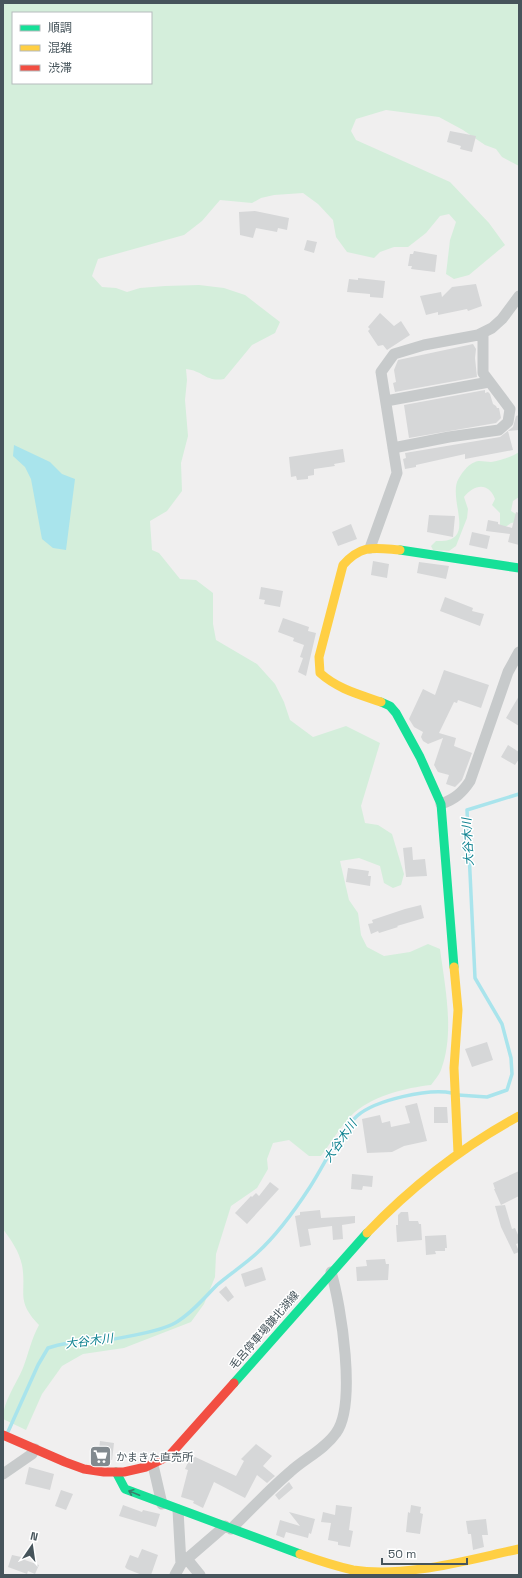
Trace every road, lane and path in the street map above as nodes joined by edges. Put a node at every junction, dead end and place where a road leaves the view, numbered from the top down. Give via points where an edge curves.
1 (519, 296) edge
2 (483, 333) junction
3 (489, 382) junction
4 (386, 401) junction
5 (393, 448) junction
6 (370, 548) junction
7 (519, 568) edge
8 (519, 652) edge
9 (441, 804) junction
10 (519, 1116) edge
11 (458, 1153) junction
12 (331, 1272) junction
13 (3, 1435) edge
14 (35, 1449) junction
15 (153, 1465) junction
16 (116, 1472) junction
17 (3, 1474) edge
18 (162, 1504) junction
19 (178, 1510) junction
20 (228, 1528) junction
21 (519, 1549) edge
22 (184, 1561) junction
23 (175, 1575) edge
24 (200, 1575) edge

1 - 2 street via 502,318
2 - 3 street via 483,373
2 - 4 street via 394,354 381,372
3 - 4 street
3 - 5 street via 510,409 508,422 499,430 449,436
4 - 5 street
5 - 6 street via 397,473 395,483
6 - 7 street via 410,551
6 - 9 street via 353,554 343,565 319,657 320,673 340,689 390,706 420,757
8 - 9 street via 508,672 470,781 455,798
9 - 11 street via 458,1010 454,1068
10 - 11 street, 毛呂停車場鎌北湖線
11 - 12 street, 毛呂停車場鎌北湖線 via 393,1206
12 - 15 street, 毛呂停車場鎌北湖線 via 169,1456
12 - 20 street via 347,1360 344,1415 340,1426 330,1440
13 - 14 street, 毛呂停車場鎌北湖線
14 - 16 street, 毛呂停車場鎌北湖線 via 83,1470
14 - 17 street via 32,1454
15 - 16 street, 毛呂停車場鎌北湖線
15 - 18 street
18 -> 16 street via 126,1490
18 - 19 street
19 - 20 street
19 - 22 street
20 - 21 street via 331,1564 353,1570 377,1572 422,1570
20 - 22 street
22 - 23 street
22 - 24 street

